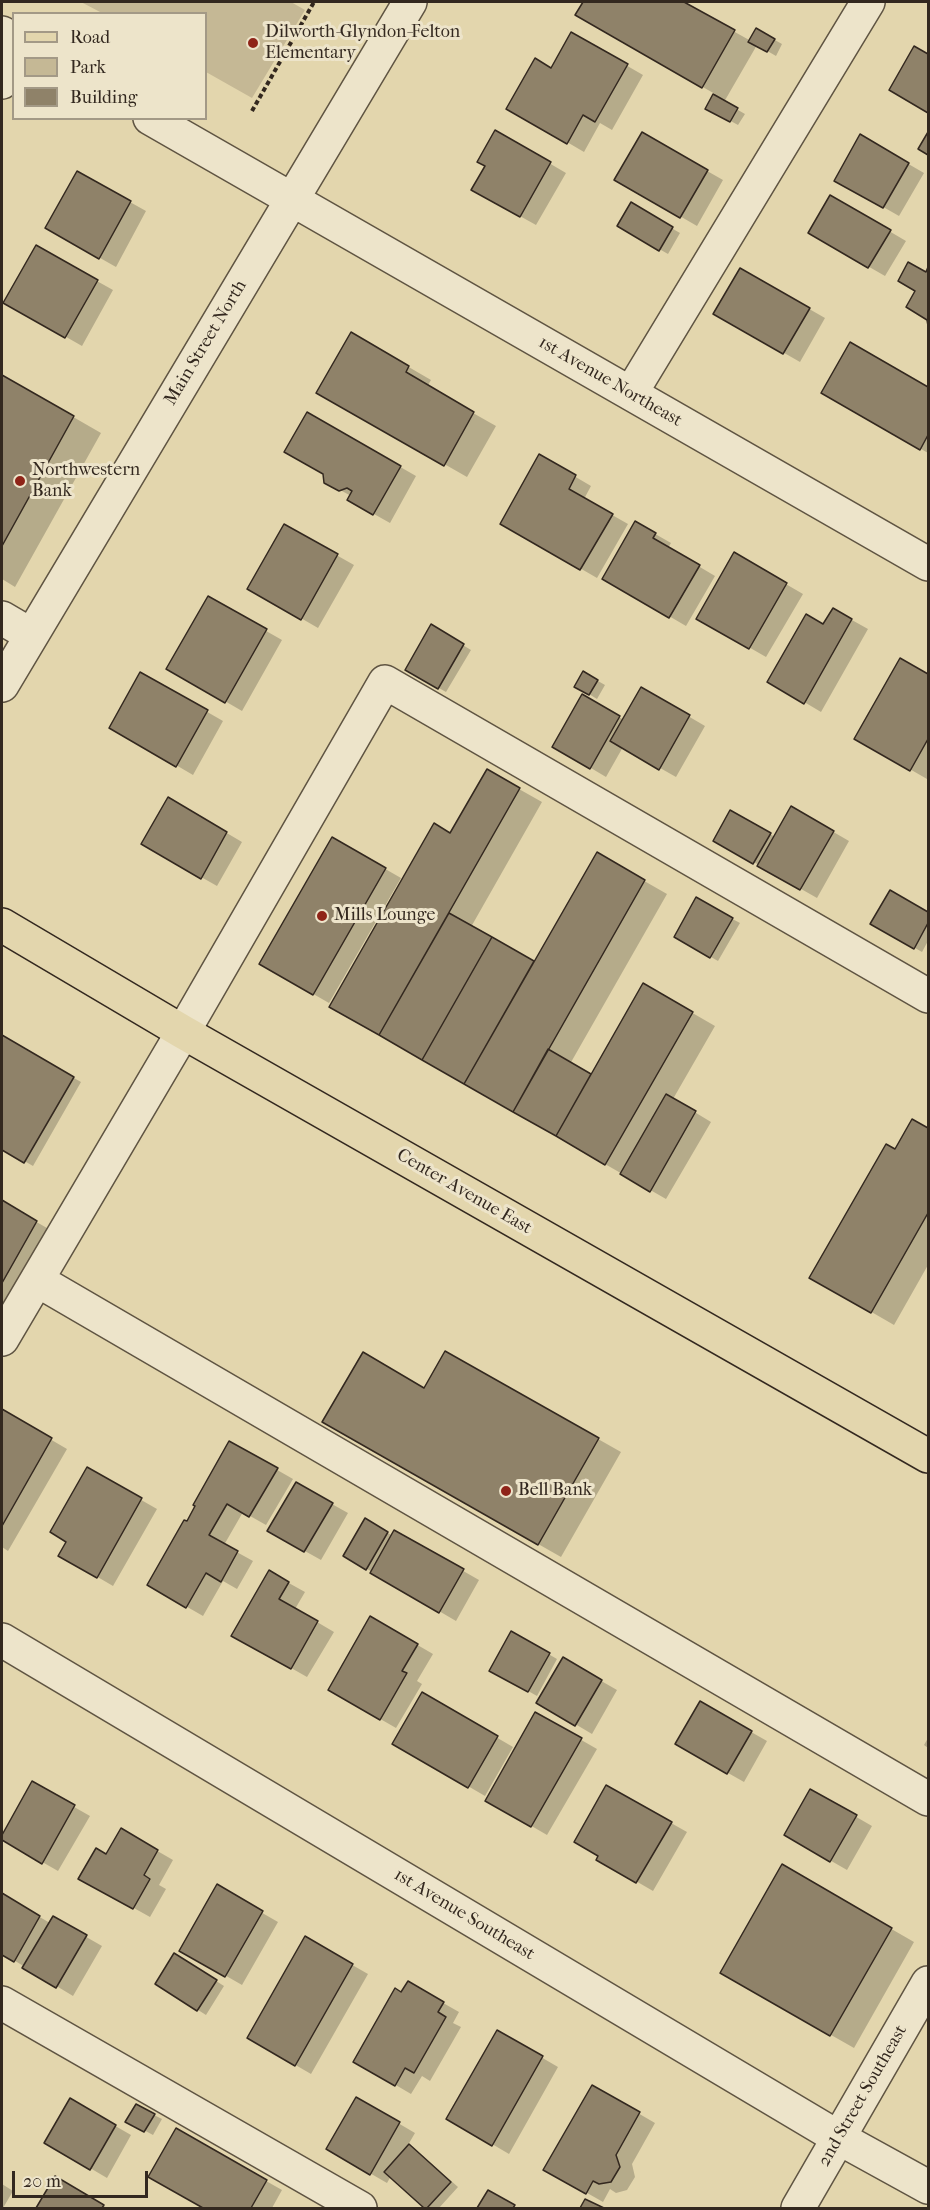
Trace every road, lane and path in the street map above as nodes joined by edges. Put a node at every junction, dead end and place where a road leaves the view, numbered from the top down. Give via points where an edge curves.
1 (314, 2) edge
2 (410, 2) edge
3 (868, 2) edge
4 (12, 64) edge
5 (2, 82) edge
6 (252, 111) dead end
7 (153, 120) edge
8 (292, 200) junction
9 (631, 393) junction
10 (928, 564) edge
11 (2, 618) edge
12 (31, 635) junction
13 (2, 685) edge
14 (2, 925) edge
15 (928, 996) edge
16 (183, 1032) junction
17 (36, 1280) junction
18 (2, 1339) edge
19 (928, 1456) edge
20 (2, 1640) edge
21 (928, 1799) edge
22 (928, 1983) edge
23 (2, 2003) edge
24 (839, 2138) junction
25 (928, 2187) edge
26 (360, 2208) edge
27 (798, 2208) edge

1 - 6 path
2 - 8 street, Main Street North
3 - 9 street
4 - 5 street
7 - 8 street, 1st Avenue Northeast
8 - 9 street, 1st Avenue Northeast
8 - 12 street, Main Street North
9 - 10 street, 1st Avenue Northeast
11 - 12 street
12 - 13 street, Main Street North
14 - 16 main road, Center Avenue East
15 - 16 street via 385,682
16 - 17 street
16 - 19 main road, Center Avenue East
17 - 18 street
17 - 21 street
20 - 24 street, 1st Avenue Southeast
22 - 24 street, 2nd Street Southeast
23 - 26 street
24 - 25 street, 1st Avenue Southeast
24 - 27 street, 2nd Street Southeast

